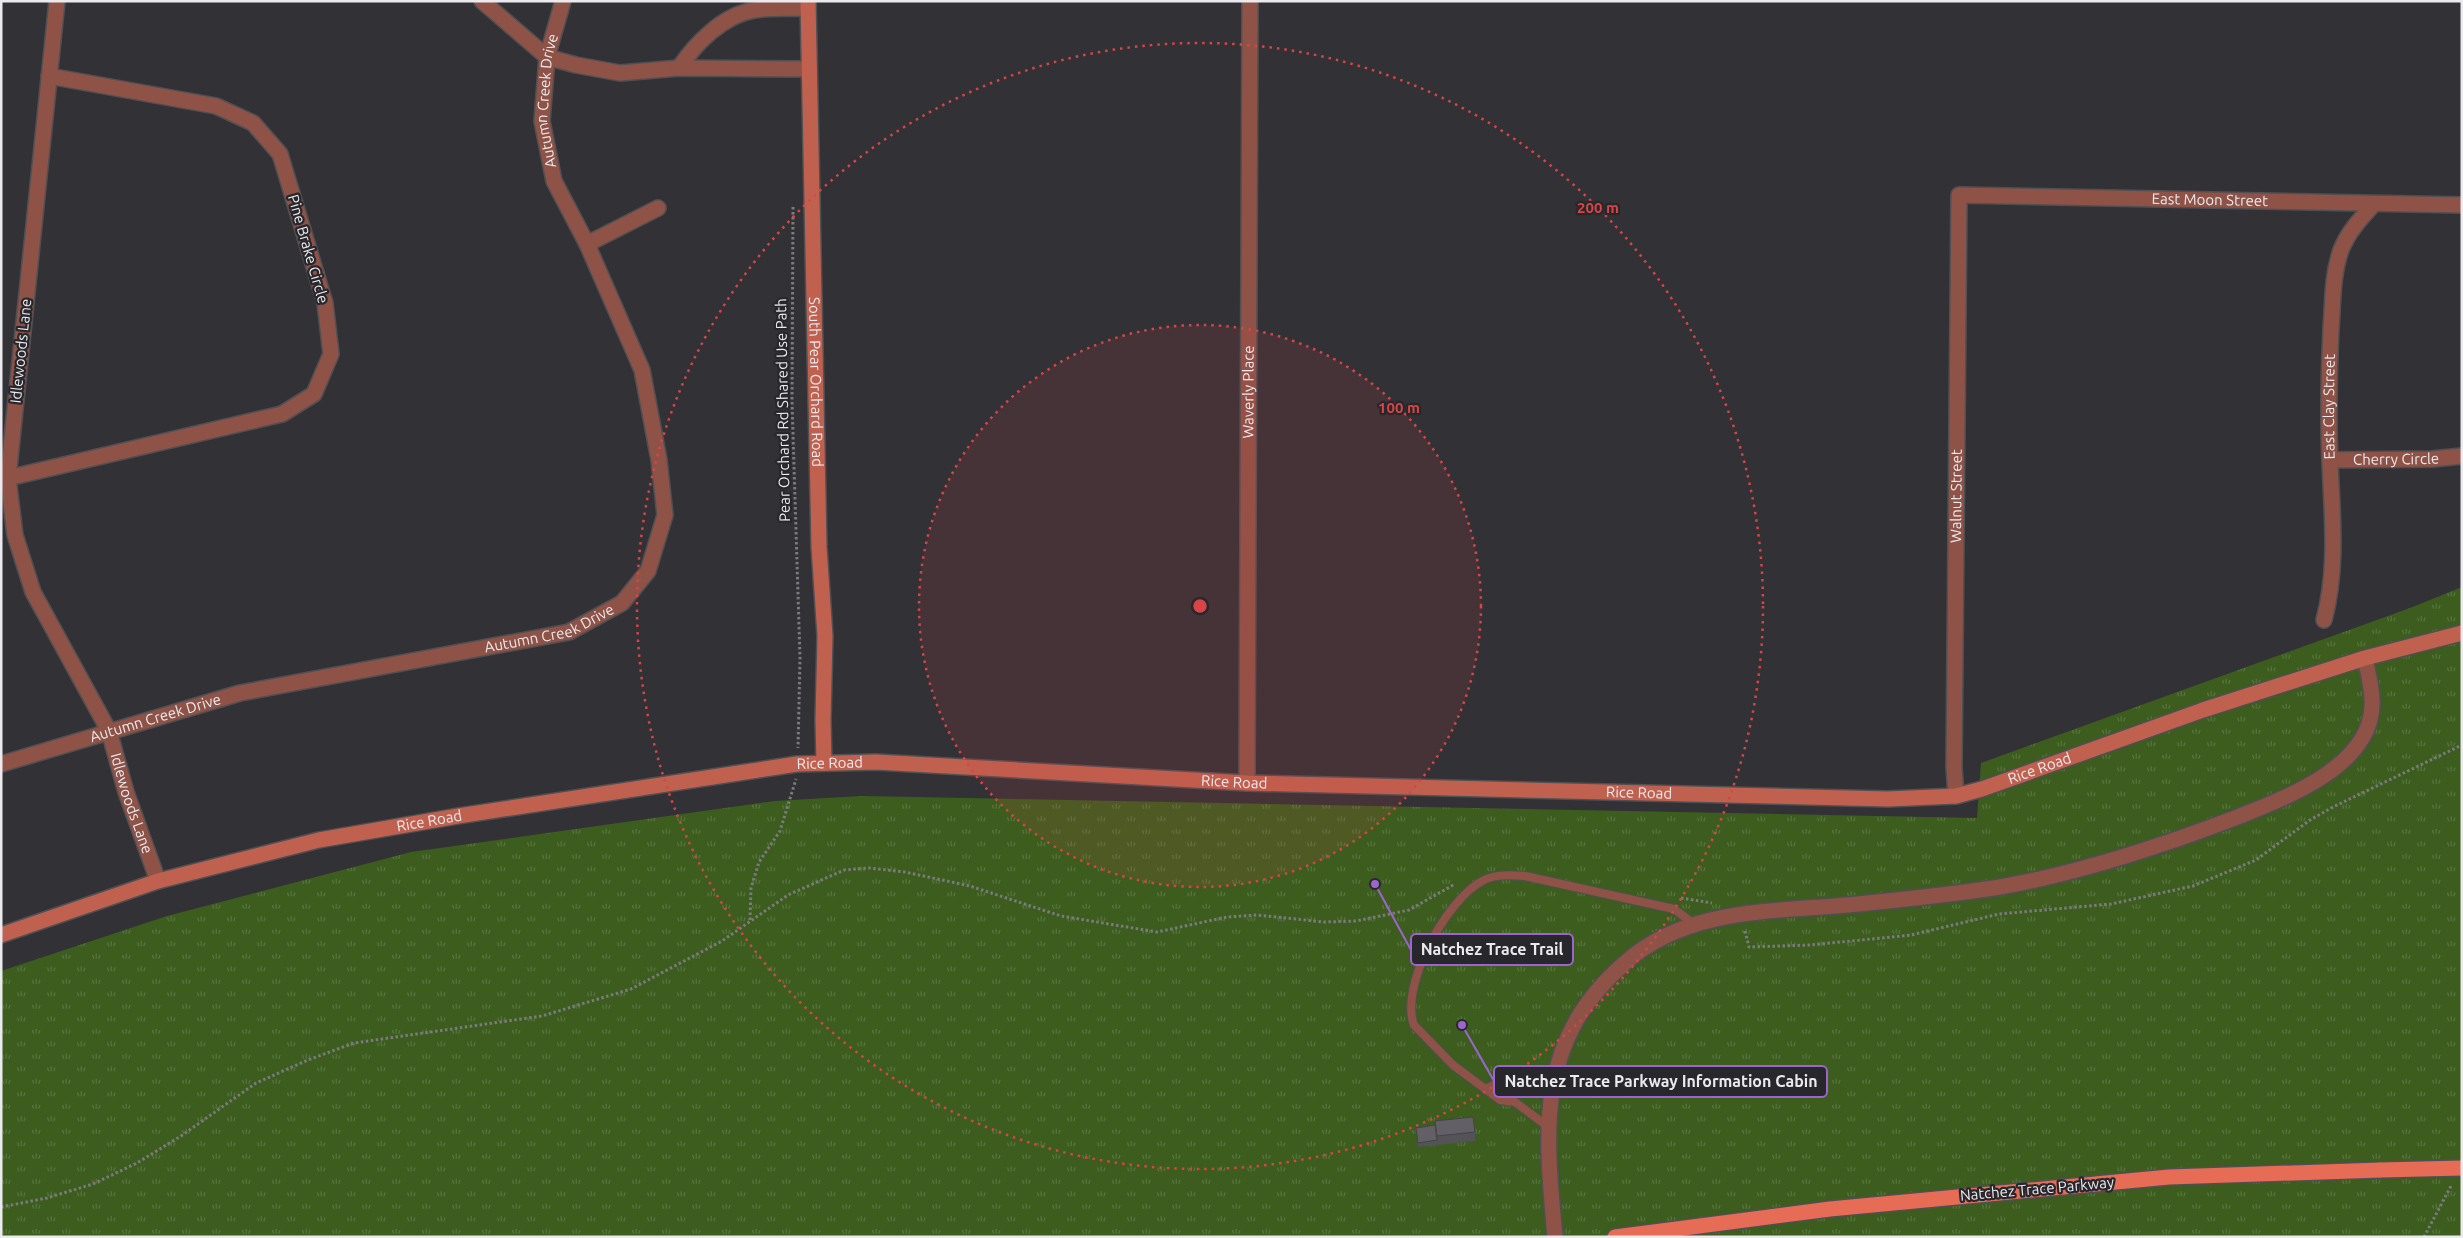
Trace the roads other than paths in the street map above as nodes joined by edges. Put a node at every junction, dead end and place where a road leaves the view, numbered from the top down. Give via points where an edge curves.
1 (57, 1) edge
2 (482, 1) edge
3 (563, 1) edge
4 (1250, 1) edge
5 (808, 4) edge
6 (547, 57) junction
7 (679, 68) junction
8 (809, 69) junction
9 (50, 76) junction
10 (1959, 196) joint
11 (2374, 204) junction
12 (2462, 205) edge
13 (658, 208) dead end
14 (586, 244) junction
15 (2462, 456) edge
16 (2330, 460) junction
17 (8, 478) junction
18 (2324, 620) dead end
19 (2462, 633) edge
20 (2366, 658) junction
21 (109, 731) junction
22 (1, 764) edge
23 (824, 764) junction
24 (1247, 783) junction
25 (1956, 796) junction
26 (158, 881) junction
27 (1694, 924) junction
28 (1, 935) edge
29 (1502, 1081) dead end
30 (1485, 1089) junction
31 (1547, 1126) junction
32 (2459, 1172) edge
33 (1555, 1237) edge
34 (1615, 1237) edge

1 - 9 street, Idlewoods Lane
2 - 6 street
3 - 6 street, Autumn Creek Drive
4 - 24 street, Waverly Place
5 - 7 street via 737,15 690,50
5 - 8 street, South Pear Orchard Road
6 - 7 street via 620,72
6 - 14 street, Autumn Creek Drive via 542,121 554,181
7 - 8 street
8 - 23 street, South Pear Orchard Road via 819,547 825,636
9 - 17 street, Idlewoods Lane
9 - 17 street, Pine Brake Circle via 216,106 253,123 280,154 325,303 331,354 314,394 282,414
10 - 11 street, East Moon Street
10 - 25 street, Walnut Street
11 - 12 street, East Moon Street
11 - 16 street, East Clay Street via 2357,222 2341,250 2334,282
13 - 14 street
14 - 21 street, Autumn Creek Drive via 642,370 659,460 665,516 648,571 622,603 569,632 240,693
15 - 16 street, Cherry Circle
16 - 18 street, East Clay Street via 2334,551 2331,593
17 - 21 street, Idlewoods Lane via 14,535 33,592
19 - 20 street, Rice Road
20 - 25 street, Rice Road via 2203,710
20 - 27 street via 2372,706 2360,741 2350,755 2314,782 2260,808 2180,838 2048,877 1938,896 1741,914
21 - 22 street, Autumn Creek Drive
21 - 26 street, Idlewoods Lane via 126,792
23 - 24 street, Rice Road via 876,762
23 - 26 street, Rice Road via 797,764 328,838
24 - 25 street, Rice Road via 1888,799
26 - 28 street, Rice Road
27 - 30 lane via 1674,909 1525,876 1492,877 1469,889 1453,905 1424,958 1415,982 1411,1011 1419,1032 1453,1065
27 - 31 street via 1640,950 1610,976 1582,1011 1556,1068
29 - 30 lane
30 - 31 lane via 1500,1100 1515,1102
31 - 33 street
32 - 34 main road, Natchez Trace Parkway, bridge via 2381,1170 2169,1177 1830,1209

